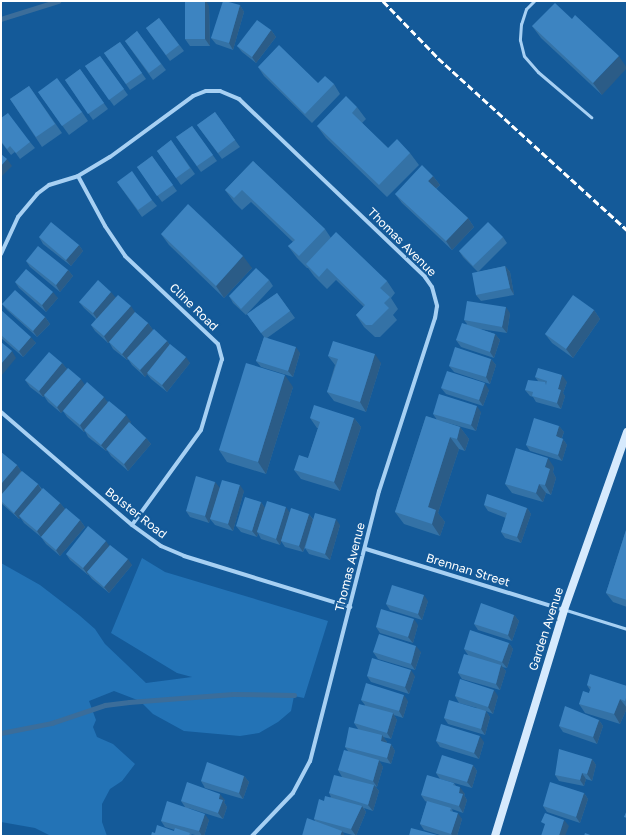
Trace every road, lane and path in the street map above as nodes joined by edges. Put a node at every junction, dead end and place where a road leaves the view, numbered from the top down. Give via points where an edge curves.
1 (534, 1) edge
2 (591, 117) dead end
3 (78, 176) junction
4 (1, 254) edge
5 (1, 412) edge
6 (627, 432) edge
7 (132, 525) junction
8 (366, 549) junction
9 (350, 607) junction
10 (564, 610) junction
11 (627, 629) edge
12 (252, 836) edge
13 (495, 836) edge

1 - 2 lane via 526,9 521,24 520,40 524,56 538,72
3 - 4 street, Thomas Avenue via 49,185 26,204
3 - 7 street, Cline Road via 104,226 125,256 218,344 222,359 202,430
3 - 8 street, Thomas Avenue via 141,136 193,96 206,91 227,93 239,99 429,282 436,299 435,318 379,491
5 - 7 street, Bolster Road
6 - 10 street, Garden Avenue
7 - 9 street, Bolster Road via 161,546 184,556
8 - 9 street, Thomas Avenue
8 - 10 street, Brennan Street
9 - 12 street, Thomas Avenue via 310,761 293,793
10 - 11 lane
10 - 13 street, Garden Avenue

